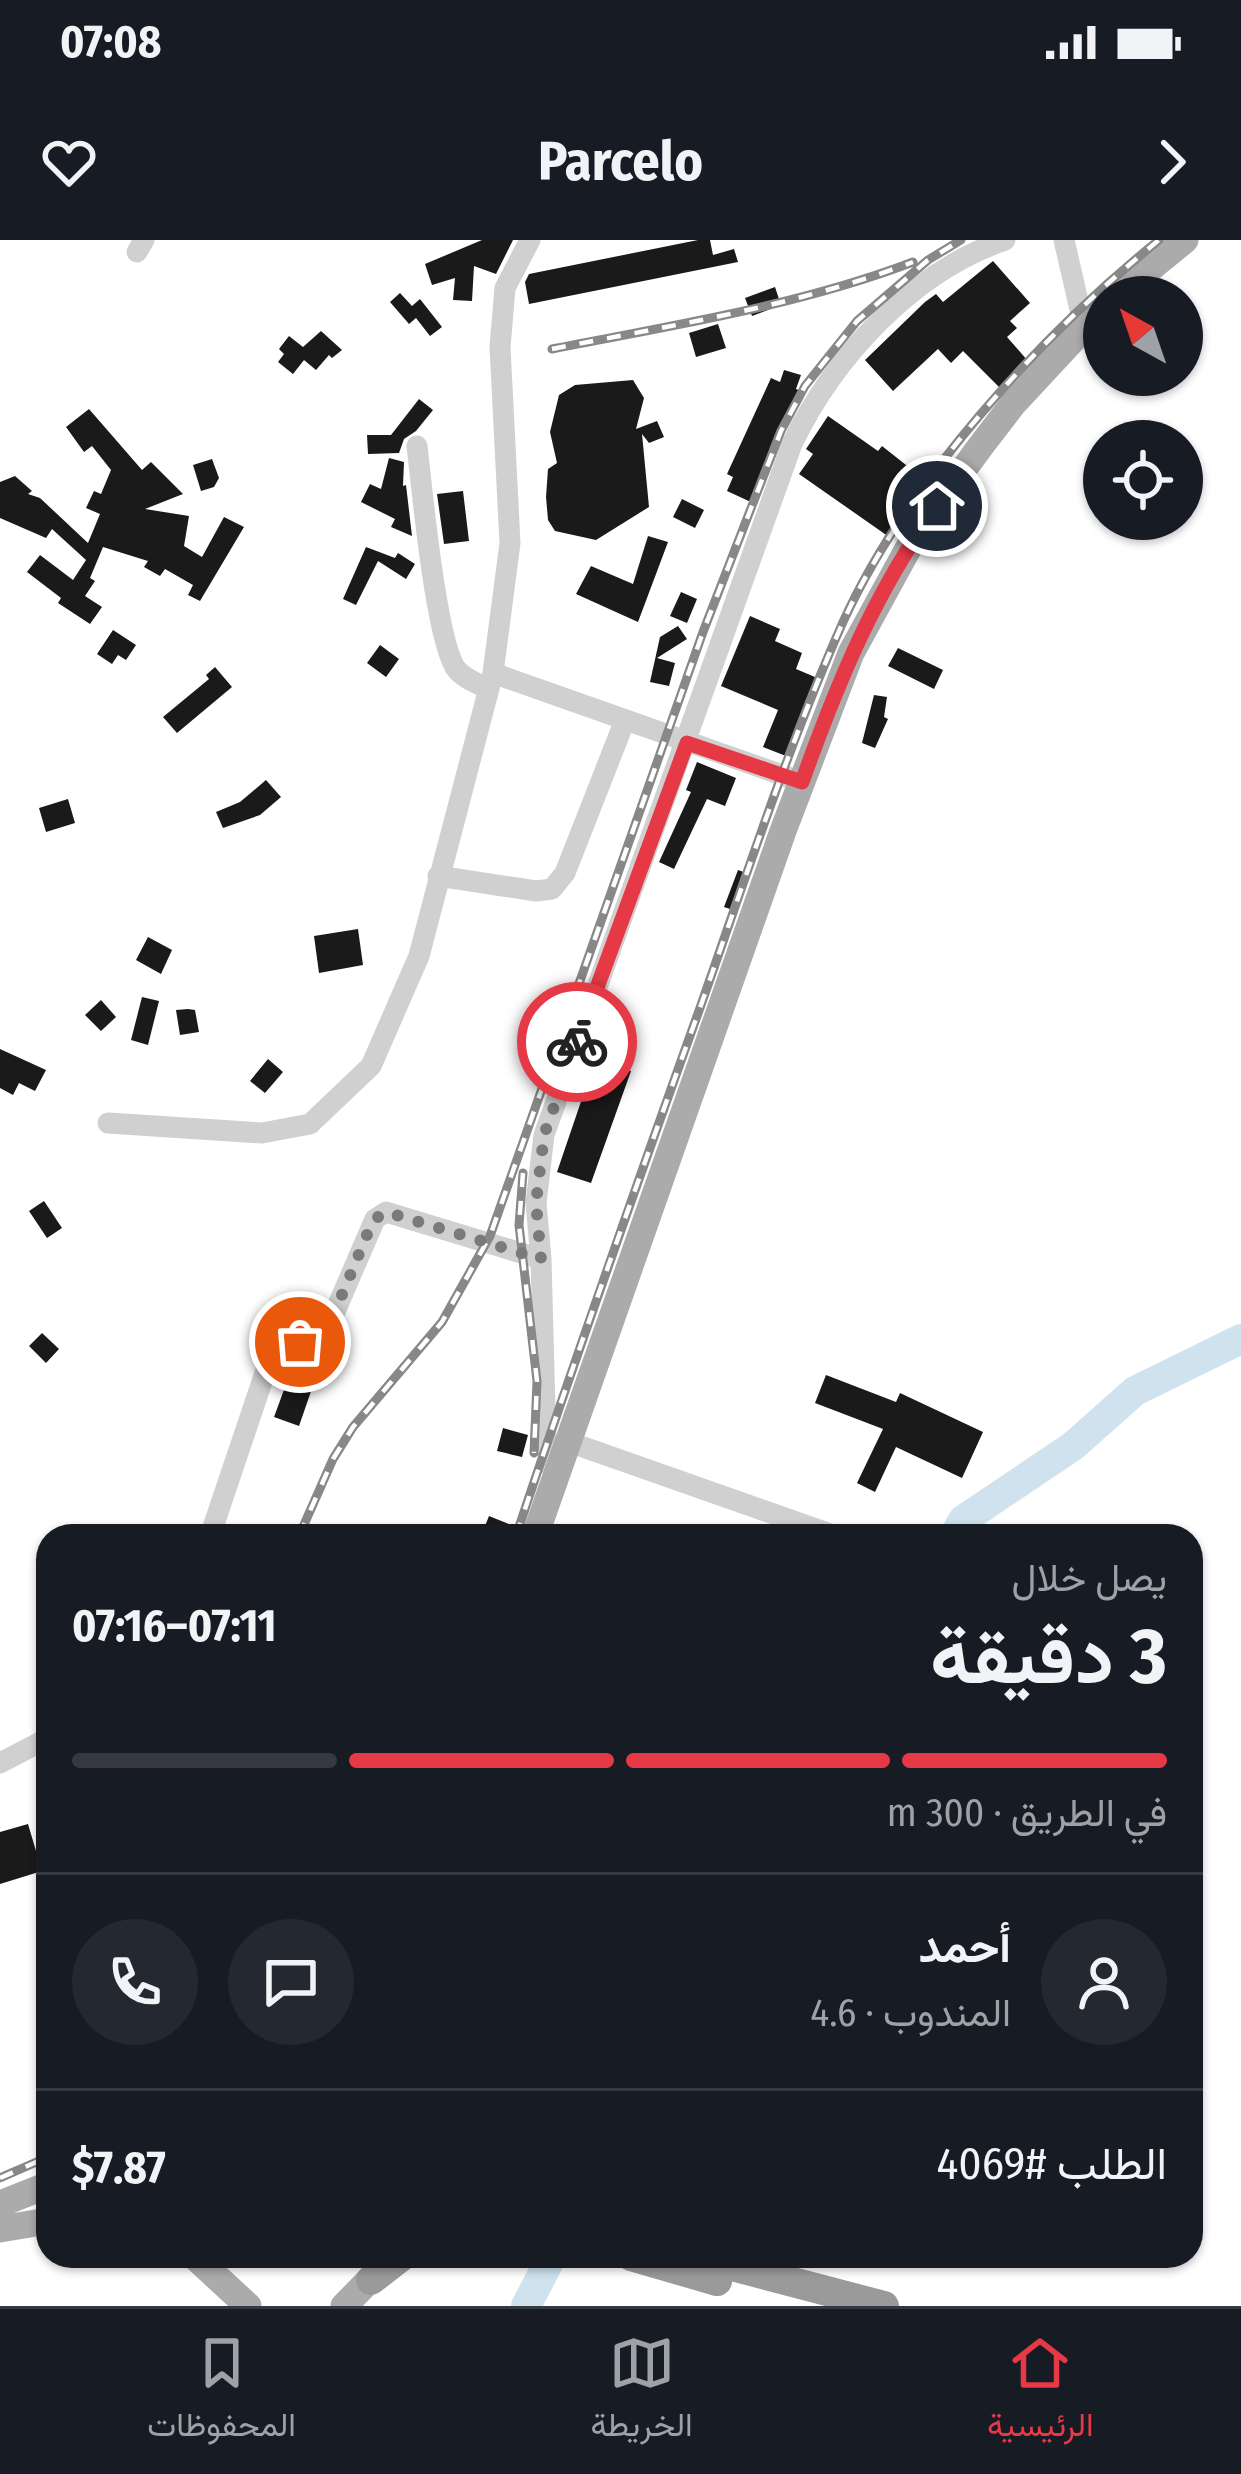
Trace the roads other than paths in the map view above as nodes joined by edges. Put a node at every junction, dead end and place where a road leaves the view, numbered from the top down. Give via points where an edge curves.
1 (530, 240) edge
2 (1005, 240) edge
3 (1064, 240) edge
4 (1185, 240) edge
5 (1141, 276) edge
6 (1083, 288) edge
7 (1083, 328) edge
8 (417, 446) dead end
9 (491, 681) junction
10 (625, 720) junction
11 (687, 743) junction
12 (802, 782) junction
13 (438, 876) junction
14 (108, 1123) dead end
15 (541, 1259) junction
16 (569, 1442) junction
17 (555, 1479) junction
18 (214, 1524) edge
19 (539, 1524) edge
20 (802, 1524) edge
21 (36, 1742) edge
22 (0, 1763) edge
23 (36, 2190) edge
24 (0, 2204) edge
25 (36, 2224) edge
26 (0, 2229) edge
27 (202, 2268) edge
28 (205, 2268) edge
29 (380, 2268) edge
30 (674, 2268) edge
31 (740, 2268) edge
32 (221, 2306) edge
33 (248, 2306) edge
34 (344, 2306) edge
35 (809, 2306) edge
36 (884, 2306) edge

1 - 9 street via 505,288 501,327 510,543
2 - 11 street via 935,275 889,313 814,404 792,444
3 - 6 street
4 - 5 main road
7 - 12 main road via 1013,404 915,536 850,652
8 - 9 street via 452,662 466,678
9 - 10 street
9 - 13 street
10 - 11 street
10 - 13 street via 552,889
11 - 12 street
11 - 15 street via 544,1135 536,1203
12 - 16 main road
13 - 14 street via 419,956 370,1066 310,1124 262,1133
15 - 17 street via 546,1447
15 - 18 street via 386,1212 375,1219 334,1314 266,1370
16 - 17 main road
16 - 20 street
17 - 19 main road
21 - 22 street
23 - 24 main road
25 - 26 main road
27 - 32 main road
28 - 33 main road
29 - 34 main road
30 - 35 highway
31 - 36 highway

